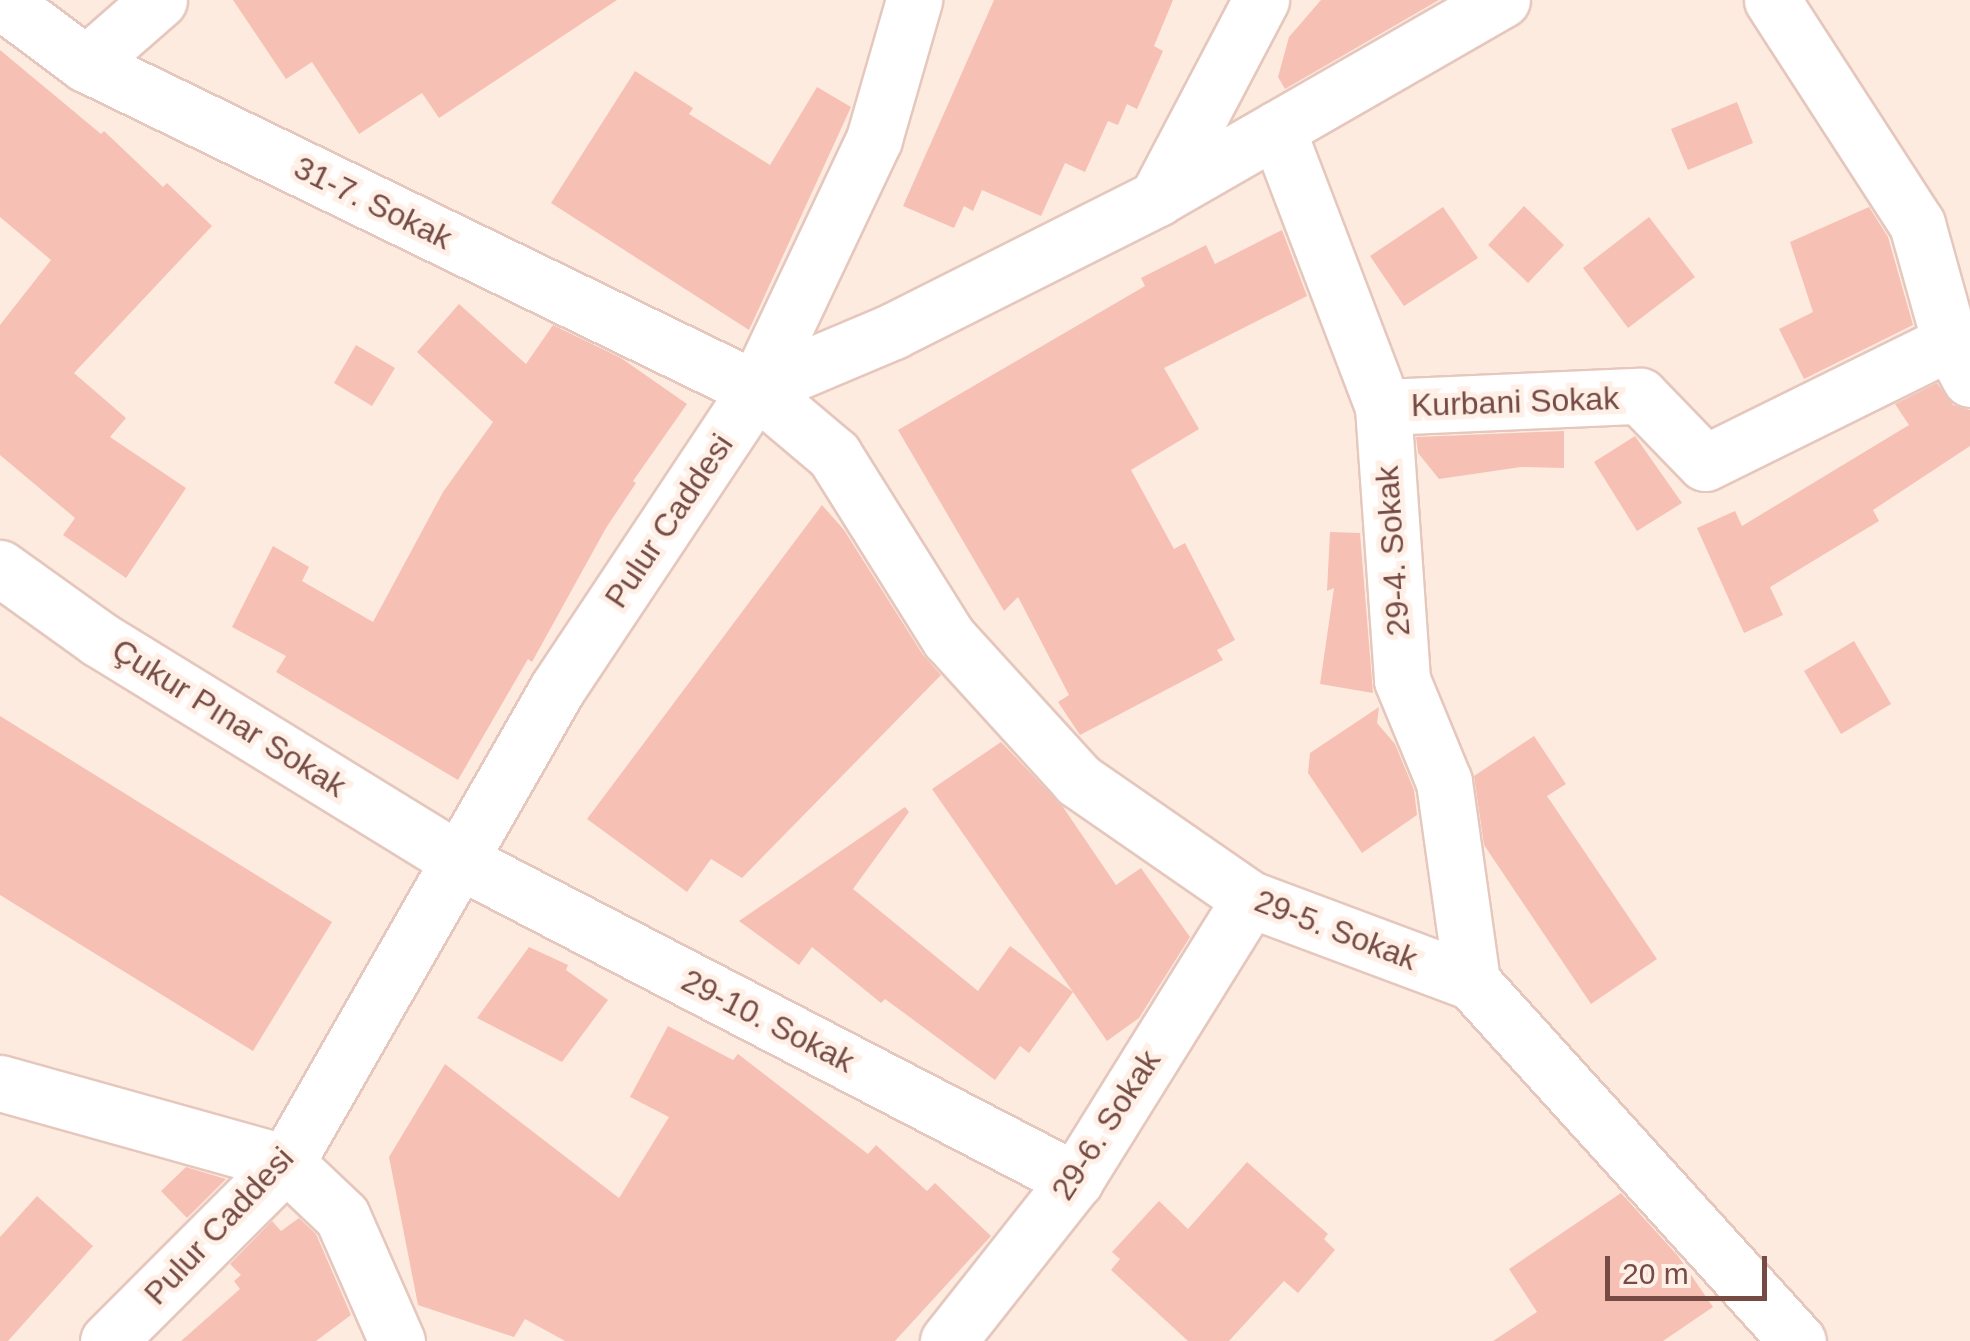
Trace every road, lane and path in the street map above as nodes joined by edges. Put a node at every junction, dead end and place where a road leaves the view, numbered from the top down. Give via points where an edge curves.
1 (0, 0) edge
2 (159, 0) edge
3 (914, 0) edge
4 (1261, 0) edge
5 (1502, 0) edge
6 (1772, 0) edge
7 (86, 64) junction
8 (1277, 129) junction
9 (1158, 198) junction
10 (1960, 360) edge
11 (756, 389) junction
12 (1383, 407) junction
13 (0, 568) edge
14 (462, 862) junction
15 (1250, 898) junction
16 (1472, 982) junction
17 (0, 1083) edge
18 (286, 1163) junction
19 (1074, 1180) junction
20 (108, 1341) edge
21 (397, 1341) edge
22 (948, 1341) edge
23 (1798, 1341) edge

1 - 7 street, 31-7. Sokak
2 - 7 street
3 - 11 street, Pulur Caddesi via 874,139
4 - 9 street
5 - 8 street
6 - 10 street via 1918,224
7 - 11 street, 31-7. Sokak
8 - 9 street
8 - 12 street, 29-4. Sokak
9 - 11 street via 893,330
10 - 12 street, Kurbani Sokak via 1705,463 1640,396
11 - 14 street, Pulur Caddesi via 557,689
11 - 15 street, 29-5. Sokak via 834,455 949,638 1078,780
12 - 16 street, 29-4. Sokak via 1402,680 1444,782
13 - 14 street, Çukur Pınar Sokak via 99,639
14 - 18 street, Pulur Caddesi
14 - 19 street, 29-10. Sokak
15 - 16 street, 29-5. Sokak
15 - 19 street, 29-6. Sokak
16 - 23 street, 29-5. Sokak
17 - 18 street
18 - 20 street, Pulur Caddesi
18 - 21 street via 342,1216
19 - 22 street, 29-6. Sokak

